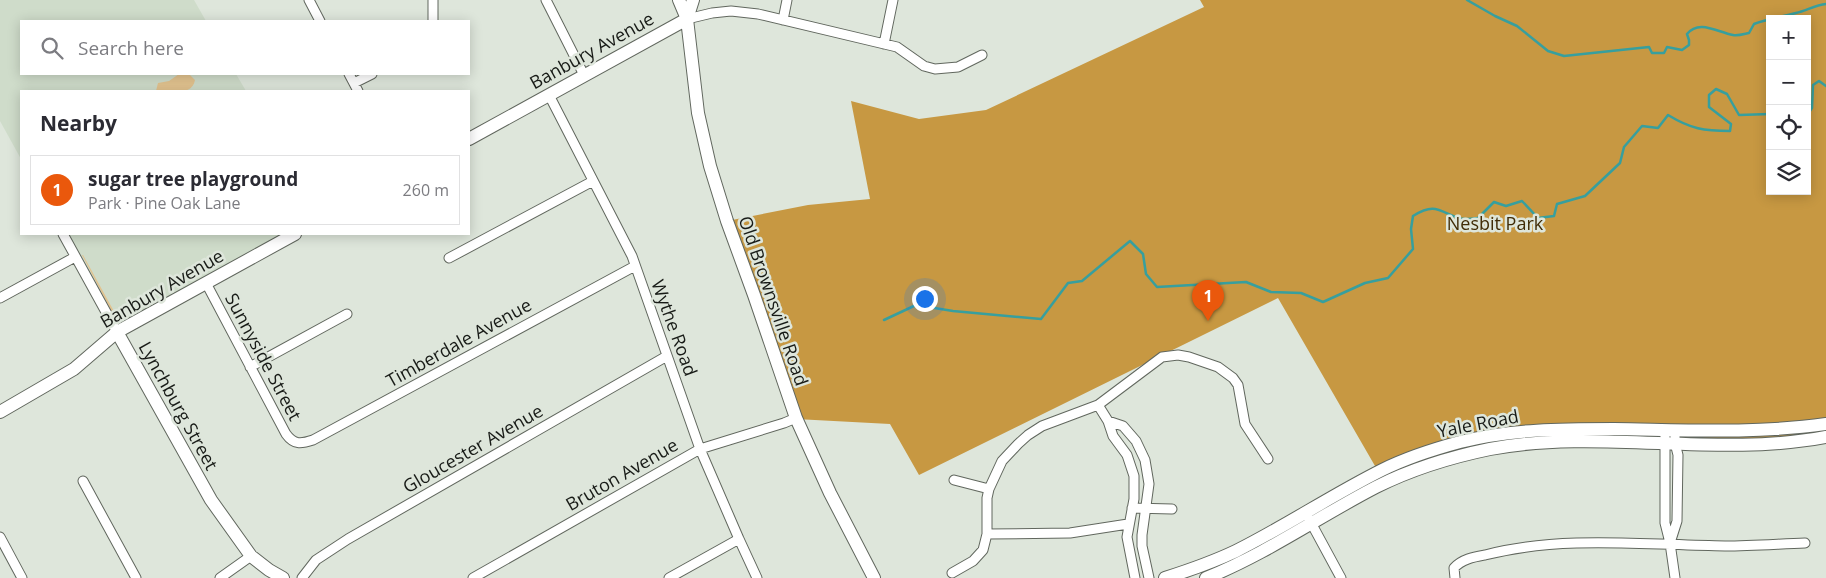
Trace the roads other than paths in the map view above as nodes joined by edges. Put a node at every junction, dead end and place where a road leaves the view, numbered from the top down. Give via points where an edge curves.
1 (309, 0) edge
2 (432, 0) edge
3 (546, 0) edge
4 (679, 0) edge
5 (693, 0) edge
6 (787, 0) edge
7 (893, 0) edge
8 (687, 19) junction
9 (319, 20) edge
10 (433, 20) edge
11 (783, 20) junction
12 (884, 44) junction
13 (982, 55) dead end
14 (350, 75) edge
15 (371, 75) edge
16 (584, 75) junction
17 (356, 87) edge
18 (550, 95) junction
19 (470, 138) edge
20 (593, 180) junction
21 (63, 235) edge
22 (292, 235) edge
23 (75, 257) junction
24 (449, 258) dead end
25 (635, 266) junction
26 (206, 283) junction
27 (0, 298) edge
28 (347, 314) dead end
29 (117, 332) junction
30 (667, 356) junction
31 (250, 367) junction
32 (1098, 405) junction
33 (0, 412) edge
34 (796, 418) junction
35 (1108, 420) junction
36 (1826, 424) edge
37 (1670, 436) junction
38 (1826, 437) edge
39 (296, 443) joint
40 (700, 449) junction
41 (1268, 459) dead end
42 (954, 480) dead end
43 (83, 481) dead end
44 (989, 489) junction
45 (1132, 508) junction
46 (1146, 508) junction
47 (1172, 509) dead end
48 (1305, 512) junction
49 (1128, 524) junction
50 (1312, 524) junction
51 (987, 534) junction
52 (0, 537) edge
53 (738, 539) junction
54 (1670, 543) junction
55 (1805, 543) dead end
56 (251, 556) junction
57 (952, 573) dead end
58 (22, 578) edge
59 (136, 578) edge
60 (220, 578) edge
61 (283, 578) edge
62 (302, 578) edge
63 (473, 578) edge
64 (669, 578) edge
65 (757, 578) edge
66 (874, 578) edge
67 (1135, 578) edge
68 (1150, 578) edge
69 (1166, 578) edge
70 (1206, 578) edge
71 (1341, 578) edge
72 (1455, 578) edge
73 (1676, 578) edge

1 - 9 street
2 - 10 street
3 - 16 street
4 - 8 main road
5 - 8 main road
6 - 11 street
7 - 12 street
8 - 11 street, Banbury Avenue via 731,11
8 - 16 main road, Banbury Avenue
8 - 34 main road, Old Brownsville Road via 698,112 710,166
11 - 12 street, Banbury Avenue
12 - 13 street, Banbury Avenue via 896,47 924,66 935,69 958,67
14 - 17 street
15 - 17 street
16 - 18 main road, Banbury Avenue
18 - 19 main road, Banbury Avenue
18 - 20 street, Wythe Road
20 - 24 street
20 - 25 street, Wythe Road
21 - 23 street, Lynchburg Street
22 - 26 main road, Banbury Avenue
23 - 27 street
23 - 29 street, Lynchburg Street
25 - 30 street, Wythe Road
25 - 39 street, Timberdale Avenue via 313,440
26 - 29 main road, Banbury Avenue
26 - 31 street, Sunnyside Street
28 - 31 street
29 - 33 main road, Banbury Avenue via 74,369
29 - 56 main road, Lynchburg Street via 201,484
30 - 40 street, Wythe Road
30 - 62 street, Gloucester Avenue via 348,539 316,560
31 - 39 street, Sunnyside Street via 286,434
32 - 35 street
32 - 41 street via 1162,357 1189,357 1218,367 1236,381 1246,424
32 - 44 street via 1042,426 1028,435 1002,461
34 - 40 street, Bruton Avenue
34 - 66 main road, Old Brownsville Road
35 - 45 street via 1134,476
35 - 46 street via 1123,426 1146,460 1149,484
36 - 37 main road, Yale Road
37 - 38 main road, Yale Road via 1730,444 1800,442
37 - 48 main road, Yale Road via 1565,429 1512,432 1462,442 1383,470
37 - 50 main road, Yale Road via 1506,446 1474,452 1391,480
37 - 54 street via 1665,523
40 - 53 street, Wythe Road
40 - 63 street, Bruton Avenue
42 - 44 street
43 - 59 street
44 - 51 street
45 - 46 street
45 - 49 street
46 - 47 street
46 - 68 street via 1142,546
48 - 50 street
48 - 69 main road, Yale Road via 1236,551
49 - 51 street via 1070,533
49 - 67 street via 1127,537
50 - 70 main road, Yale Road via 1253,557
50 - 71 street
51 - 57 street via 978,557
52 - 58 street
53 - 64 street
53 - 65 street, Wythe Road
54 - 55 street via 1726,546
54 - 72 street via 1530,546 1462,561 1454,568
54 - 73 street
56 - 60 street
56 - 61 main road, Lynchburg Street

